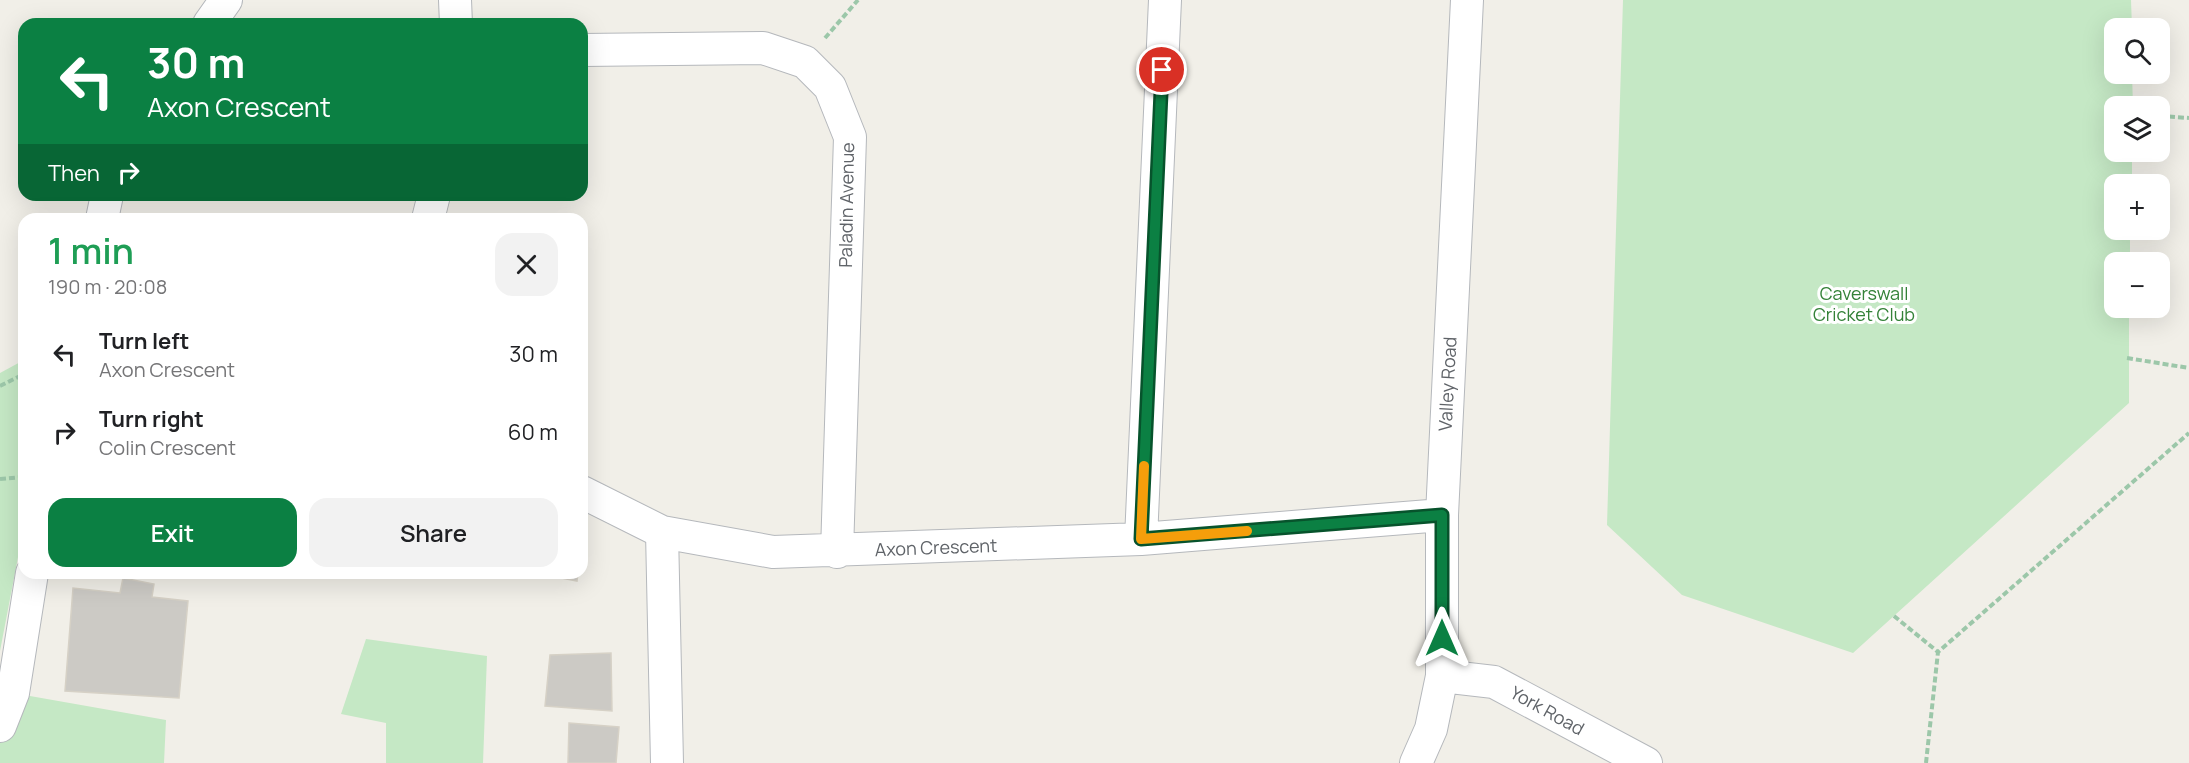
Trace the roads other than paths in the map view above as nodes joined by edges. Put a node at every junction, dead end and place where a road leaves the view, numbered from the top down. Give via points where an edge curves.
1 (225, 0) edge
2 (455, 0) edge
3 (1165, 0) edge
4 (1467, 0) edge
5 (213, 18) edge
6 (456, 18) edge
7 (588, 50) edge
8 (588, 495) edge
9 (1442, 515) junction
10 (662, 532) junction
11 (1141, 539) junction
12 (837, 552) junction
13 (31, 579) edge
14 (1442, 676) junction
15 (0, 726) edge
16 (668, 763) edge
17 (1416, 763) edge
18 (1646, 763) edge

1 - 5 street
2 - 6 street
3 - 11 street
4 - 9 street, Valley Road
7 - 12 street, Paladin Avenue via 763,48 805,62 830,87 850,137
8 - 10 street, Axon Crescent
9 - 11 street, Axon Crescent
9 - 14 street, Valley Road
10 - 12 street, Axon Crescent via 773,552
10 - 16 street
11 - 12 street, Axon Crescent
13 - 15 street via 13,693
14 - 17 street, Valley Road via 1431,729
14 - 18 street, York Road via 1494,682

